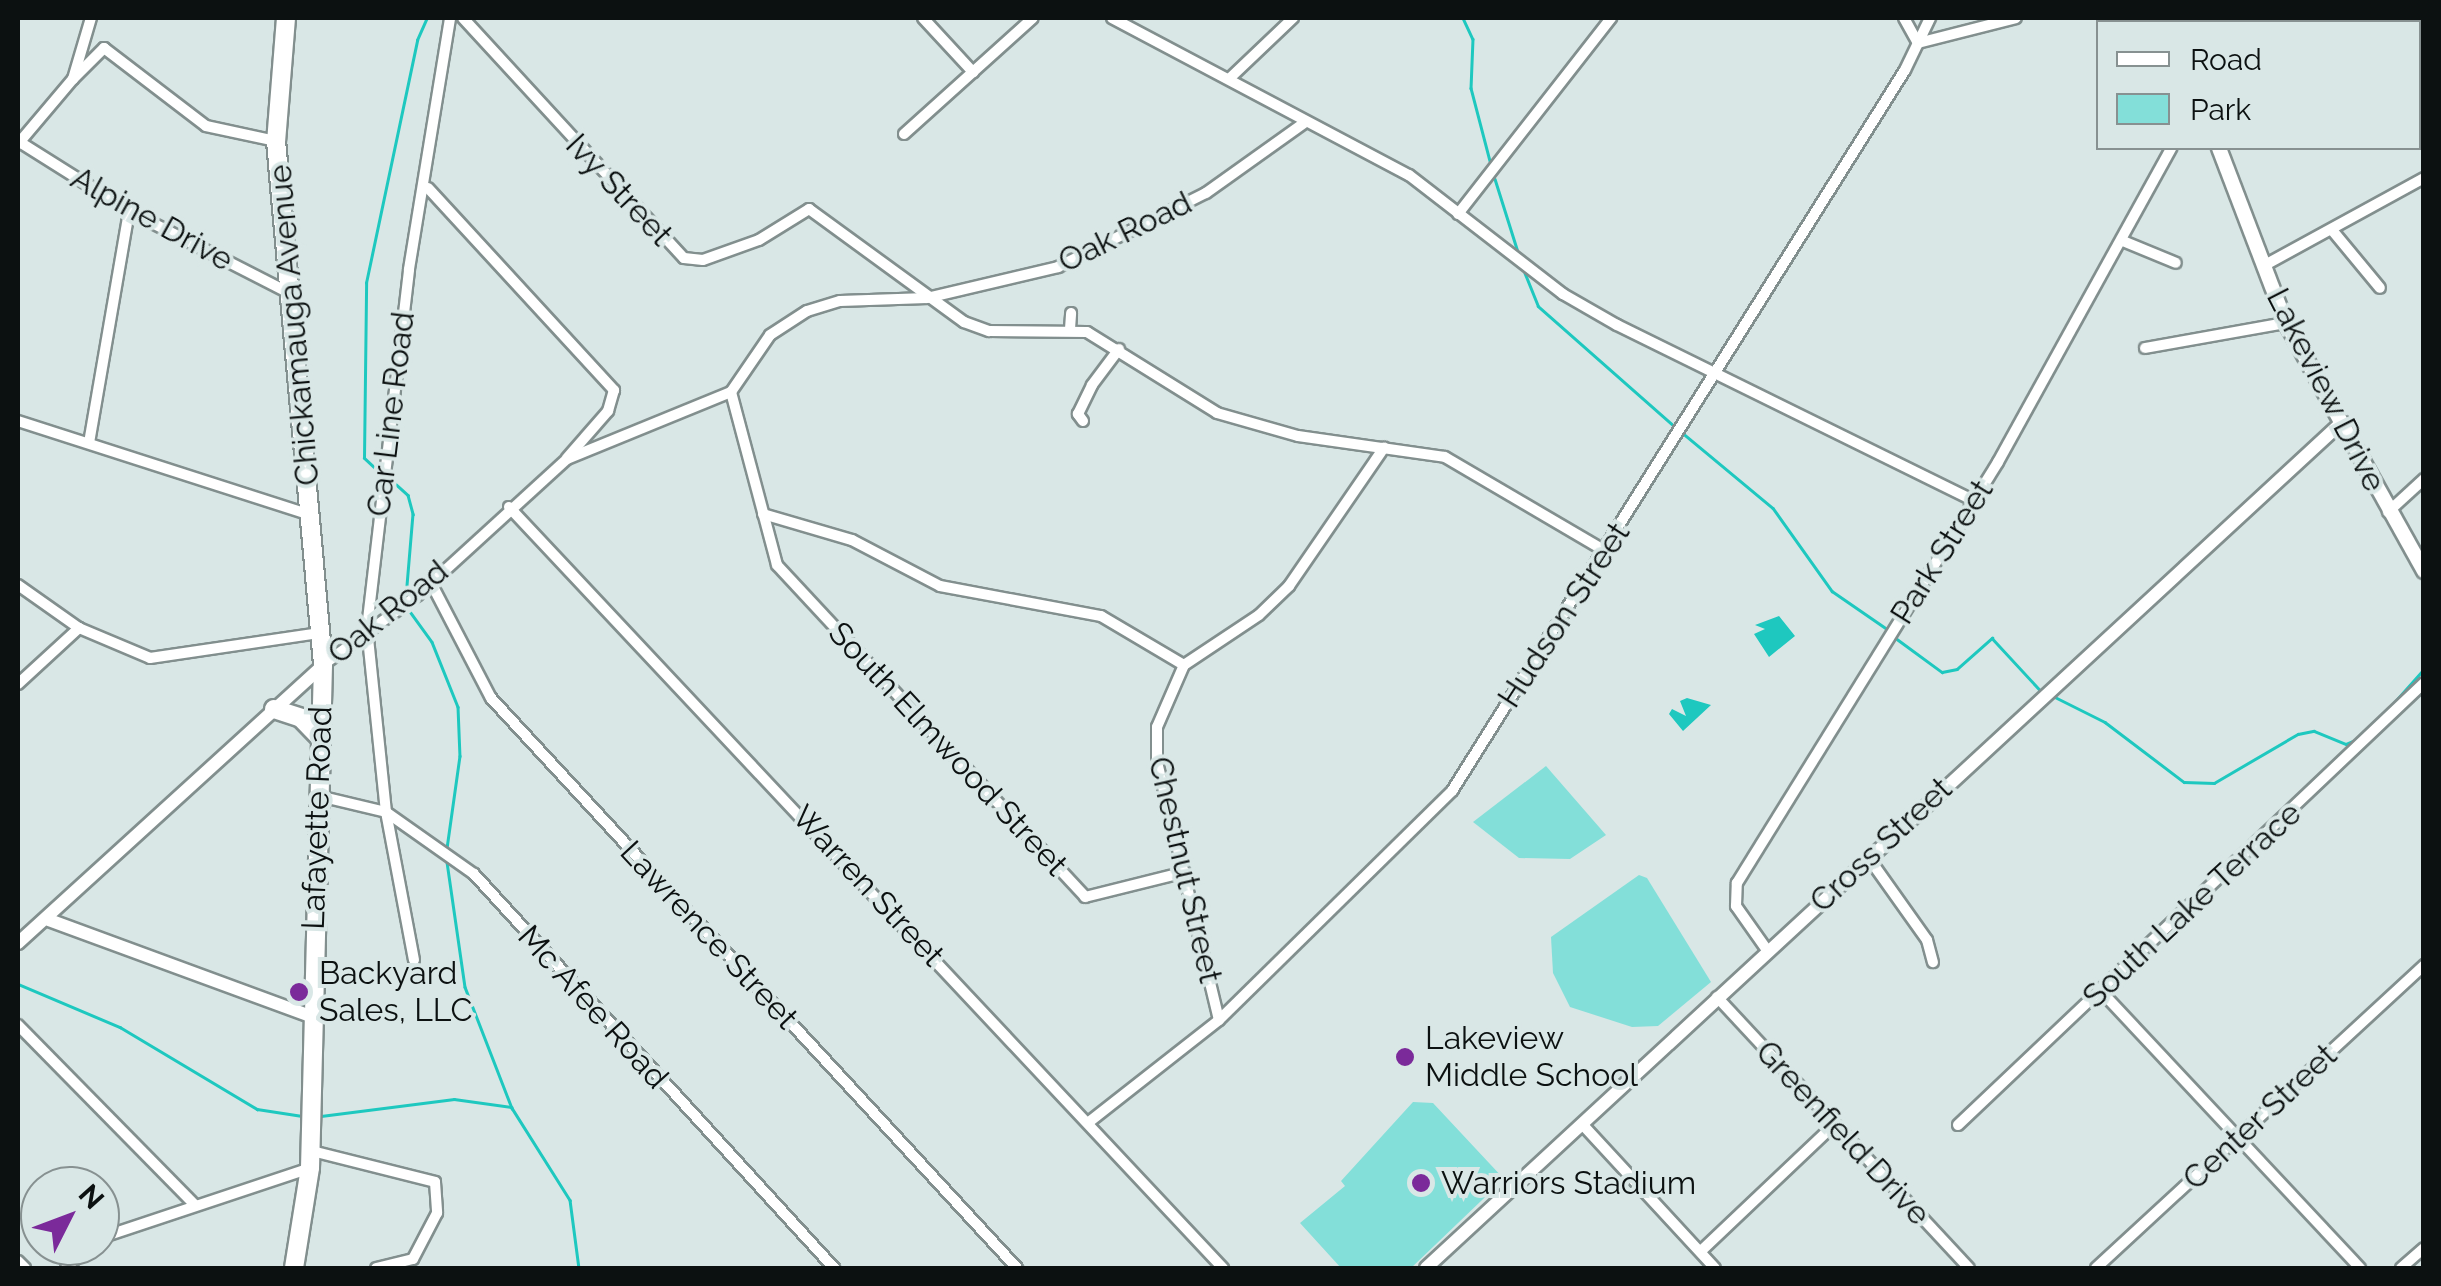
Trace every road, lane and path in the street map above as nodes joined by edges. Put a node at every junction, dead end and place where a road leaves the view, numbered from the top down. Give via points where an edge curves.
1 (91, 18) edge
2 (286, 18) edge
3 (450, 18) edge
4 (463, 18) edge
5 (923, 18) edge
6 (1032, 18) edge
7 (1112, 18) edge
8 (1293, 18) edge
9 (1611, 18) edge
10 (1904, 18) edge
11 (1930, 18) edge
12 (2016, 18) edge
13 (1918, 43) junction
14 (973, 72) junction
15 (1230, 78) junction
16 (74, 79) junction
17 (1304, 124) junction
18 (904, 134) dead end
19 (276, 140) junction
20 (18, 143) edge
21 (2170, 150) edge
22 (2220, 150) edge
23 (2424, 178) edge
24 (428, 188) junction
25 (129, 211) junction
26 (1458, 214) junction
27 (2332, 230) junction
28 (2123, 240) junction
29 (2176, 263) dead end
30 (2264, 266) junction
31 (2380, 288) dead end
32 (289, 293) junction
33 (927, 298) junction
34 (1070, 313) dead end
35 (2286, 322) junction
36 (1070, 330) junction
37 (2145, 348) dead end
38 (1119, 349) junction
39 (1713, 372) junction
40 (731, 392) junction
41 (18, 420) edge
42 (1083, 421) dead end
43 (2339, 425) junction
44 (89, 443) junction
45 (1384, 448) junction
46 (567, 459) junction
47 (2424, 479) edge
48 (1974, 501) junction
49 (509, 507) junction
50 (2388, 512) junction
51 (763, 514) junction
52 (312, 516) junction
53 (1602, 548) junction
54 (2424, 571) edge
55 (430, 581) junction
56 (18, 585) edge
57 (78, 628) junction
58 (367, 628) junction
59 (320, 633) junction
60 (323, 665) junction
61 (1184, 665) junction
62 (2424, 682) edge
63 (18, 684) edge
64 (274, 709) junction
65 (321, 739) junction
66 (319, 796) junction
67 (386, 812) junction
68 (1868, 857) junction
69 (1185, 872) junction
70 (49, 920) junction
71 (18, 943) edge
72 (1767, 950) junction
73 (414, 960) dead end
74 (1932, 962) dead end
75 (2424, 964) edge
76 (2099, 989) junction
77 (1717, 997) junction
78 (310, 1016) junction
79 (1219, 1020) junction
80 (18, 1025) edge
81 (1089, 1122) junction
82 (1582, 1124) junction
83 (1834, 1125) junction
84 (1958, 1125) dead end
85 (2238, 1137) junction
86 (308, 1158) junction
87 (194, 1204) junction
88 (120, 1231) edge
89 (2424, 1248) edge
90 (1700, 1251) junction
91 (18, 1260) edge
92 (24, 1268) edge
93 (294, 1268) edge
94 (376, 1268) edge
95 (834, 1268) edge
96 (1017, 1268) edge
97 (1223, 1268) edge
98 (1426, 1268) edge
99 (1716, 1268) edge
100 (1968, 1268) edge
101 (2096, 1268) edge
102 (2360, 1268) edge
103 (2402, 1268) edge

1 - 16 street
2 - 19 highway, Chickamauga Avenue
3 - 24 street, Car Line Road
4 - 33 street, Ivy Street via 684,258 703,260 760,240 809,209
5 - 14 street
6 - 14 street
7 - 15 street
8 - 15 street
9 - 26 street
10 - 13 street
11 - 13 street, Hudson Street
12 - 13 street
13 - 39 street, Hudson Street
14 - 18 street
15 - 17 street
16 - 19 street via 104,48 206,126
16 - 20 street
17 - 26 street via 1409,175
17 - 33 street, Oak Road via 1206,193 1058,267
19 - 32 highway, Chickamauga Avenue
20 - 25 street, Alpine Drive
21 - 28 street, Park Street
22 - 30 main road, Lakeview Drive
23 - 27 street
24 - 46 street via 609,380 614,390 608,412
24 - 58 street, Car Line Road via 410,269
25 - 32 street, Alpine Drive
25 - 44 street
26 - 39 street via 1562,294
27 - 30 street
27 - 31 street
28 - 29 street
28 - 48 street, Park Street
30 - 35 main road, Lakeview Drive
32 - 52 highway, Chickamauga Avenue
33 - 36 street via 989,331
33 - 40 street, Oak Road via 840,301 807,310 770,335
34 - 36 street
35 - 37 street
35 - 43 main road, Lakeview Drive
36 - 38 street
38 - 42 street via 1092,385 1078,414
38 - 45 street via 1217,413 1298,436
39 - 48 street
39 - 53 street, Hudson Street via 1629,516
40 - 46 street
40 - 51 street
41 - 44 street
43 - 50 main road, Lakeview Drive
43 - 68 street, Cross Street
44 - 52 street
45 - 53 street via 1444,457
45 - 61 street via 1289,586 1259,615
46 - 49 street, Oak Road
47 - 50 street
48 - 72 street, Park Street via 1738,883 1736,906
49 - 55 street, Oak Road
49 - 81 street, Warren Street
50 - 54 main road, Lakeview Drive
51 - 61 street via 852,540 940,586 1101,616
51 - 69 street, South Elmwood Street via 778,566 1085,897
52 - 59 highway, Chickamauga Avenue
53 - 79 street, Hudson Street via 1452,791
55 - 58 street, Oak Road
55 - 96 street, Lawrence Street via 492,698
56 - 57 street
57 - 59 street via 150,658
57 - 63 street
58 - 60 street, Oak Road
58 - 67 street, Car Line Road
59 - 60 highway, Chickamauga Avenue
60 - 64 street, Oak Road
60 - 65 highway, Lafayette Road
61 - 69 street, Chestnut Street via 1157,727 1157,762
62 - 76 street, South Lake Terrace
64 - 65 highway via 301,718
64 - 70 street, Oak Road
65 - 66 highway, Lafayette Road
66 - 67 street, Mc Afee Road
66 - 78 highway, Lafayette Road
67 - 73 street, Car Line Road
67 - 95 street, Mc Afee Road via 474,874
68 - 72 street, Cross Street
68 - 74 street via 1927,940
69 - 79 street, Chestnut Street
70 - 71 street, Oak Road
70 - 78 street
72 - 77 street, Cross Street
75 - 85 street, Center Street
76 - 84 street, South Lake Terrace
76 - 85 street
77 - 82 street, Cross Street
77 - 83 street, Greenfield Drive
78 - 86 highway, Lafayette Road
79 - 81 street, Hudson Street
80 - 87 street
81 - 97 street, Warren Street
82 - 90 street
82 - 98 street, Cross Street
83 - 90 street
83 - 100 street, Greenfield Drive
85 - 101 street, Center Street
85 - 102 street
86 - 87 street
86 - 93 highway, Lafayette Road
86 - 94 street via 435,1182 437,1213 413,1259
87 - 88 street
89 - 103 street
90 - 99 street
91 - 92 street

